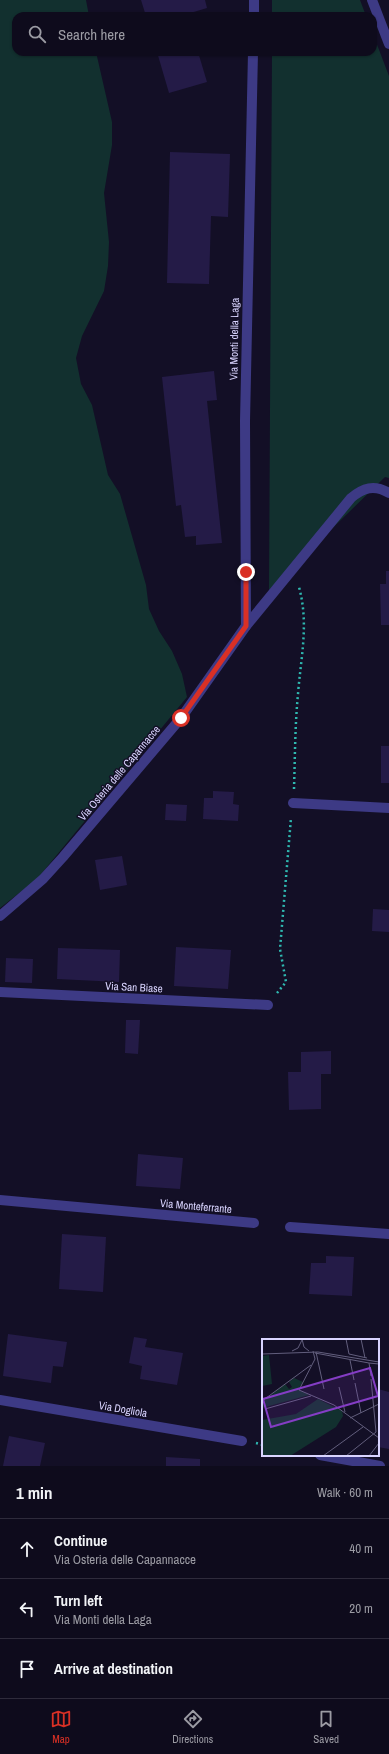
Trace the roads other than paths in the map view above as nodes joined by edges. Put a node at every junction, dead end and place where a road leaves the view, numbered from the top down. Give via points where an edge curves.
1 (254, 0) edge
2 (372, 0) edge
3 (254, 12) edge
4 (377, 12) edge
5 (377, 13) edge
6 (389, 44) edge
7 (253, 56) edge
8 (389, 493) edge
9 (246, 626) junction
10 (293, 803) dead end
11 (389, 808) edge
12 (0, 916) edge
13 (0, 992) edge
14 (268, 1005) dead end
15 (0, 1200) edge
16 (254, 1224) dead end
17 (290, 1227) dead end
18 (389, 1234) edge
19 (0, 1400) edge
20 (242, 1441) dead end
21 (325, 1456) edge
22 (380, 1466) edge

1 - 3 street
2 - 4 street
5 - 6 street
7 - 9 street, Via Monti della Laga via 245,421
8 - 9 street, Via Osteria delle Capannacce via 371,487 361,490 351,498
9 - 12 street, Via Osteria delle Capannacce via 181,718 64,857
10 - 11 street
13 - 14 street, Via San Biase
15 - 16 street, Via Monteferrante
17 - 18 street
19 - 20 street, Via Dogliola
21 - 22 street

